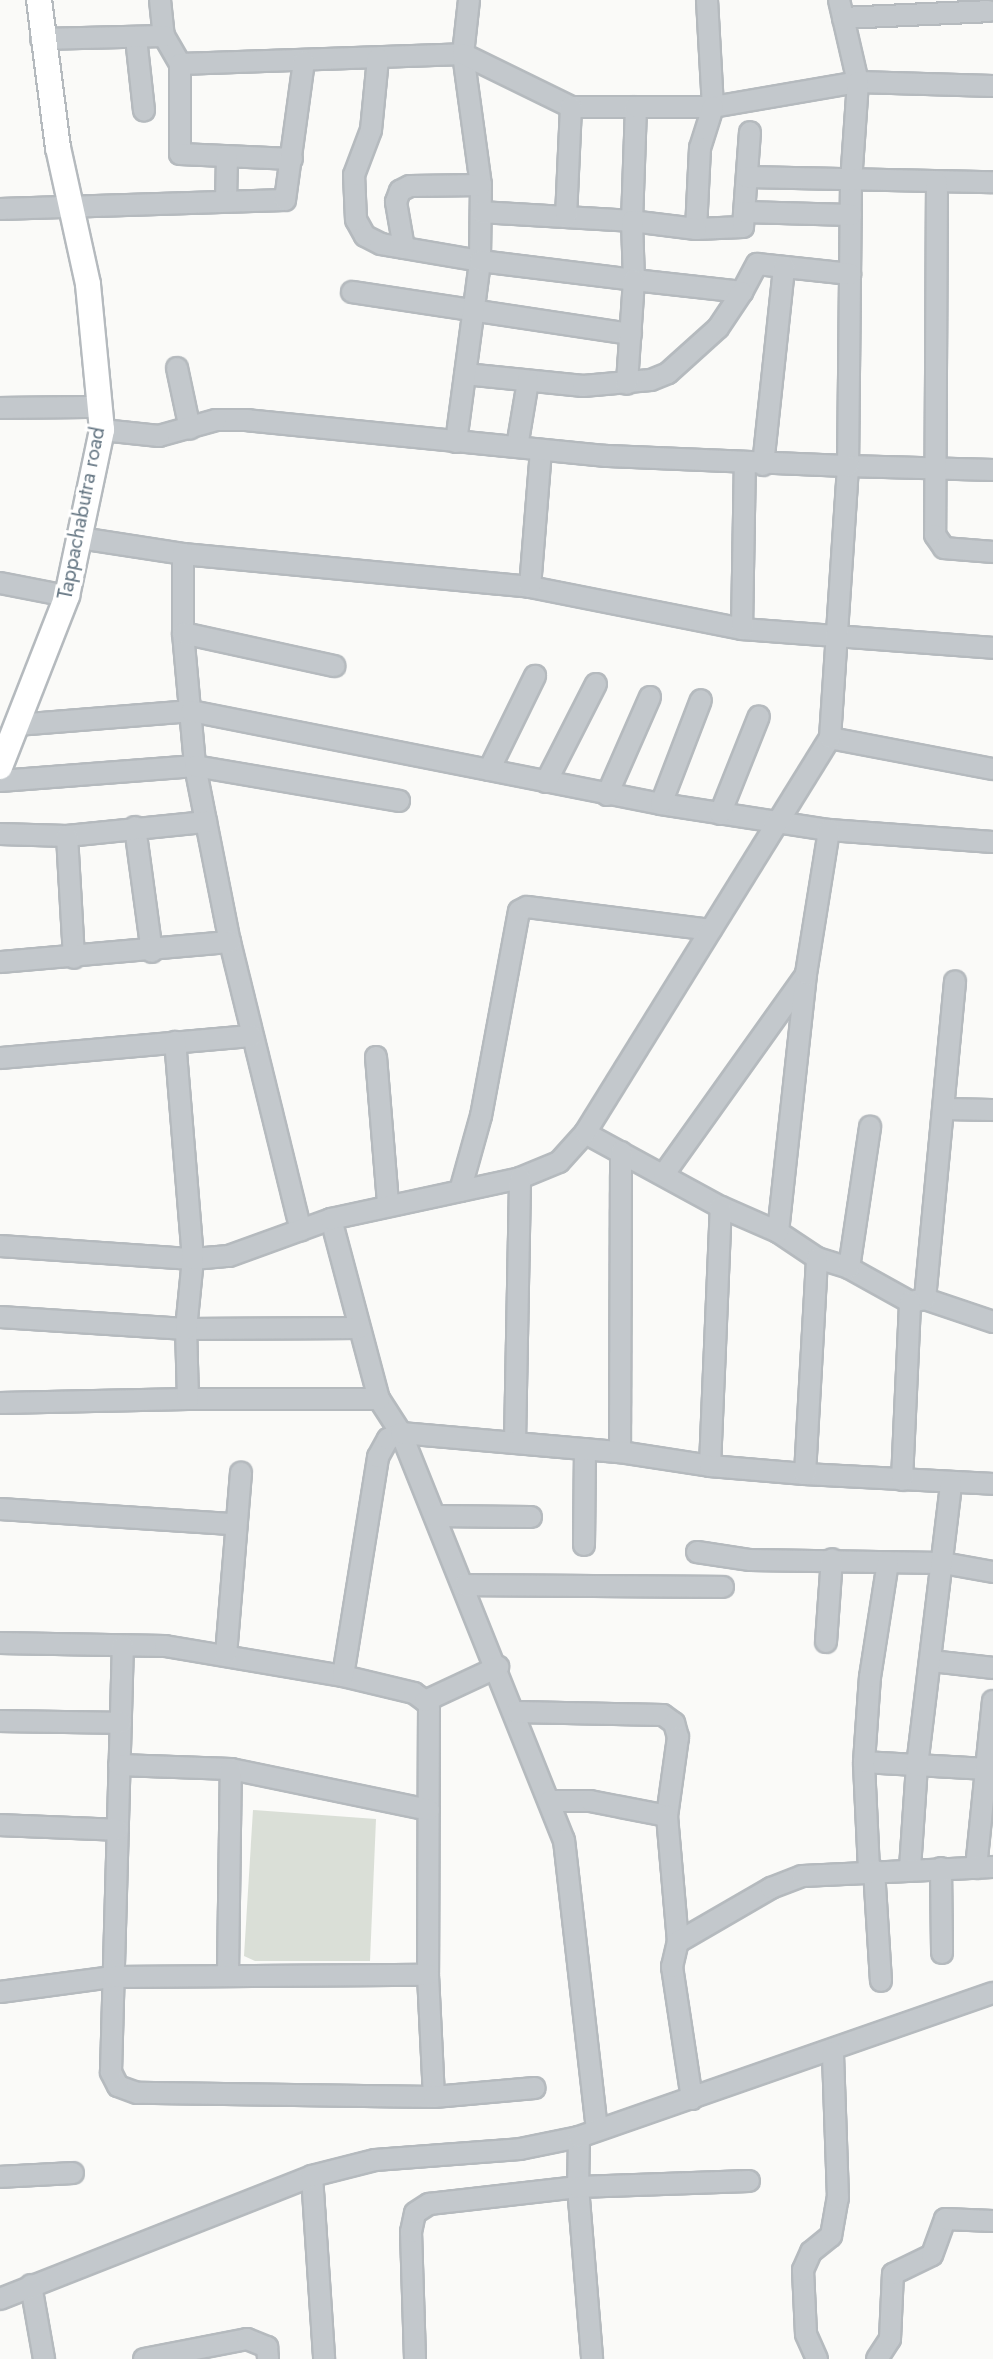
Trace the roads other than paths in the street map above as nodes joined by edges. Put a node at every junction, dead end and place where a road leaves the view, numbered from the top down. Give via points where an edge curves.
1 (39, 0) edge
2 (160, 0) edge
3 (469, 0) edge
4 (707, 0) edge
5 (992, 8) edge
6 (841, 9) edge
7 (164, 36) junction
8 (135, 38) junction
9 (41, 39) junction
10 (463, 54) junction
11 (378, 58) junction
12 (304, 61) junction
13 (180, 64) junction
14 (858, 82) junction
15 (993, 86) edge
16 (571, 107) junction
17 (636, 107) junction
18 (713, 107) junction
19 (144, 111) dead end
20 (750, 132) dead end
21 (227, 157) junction
22 (292, 159) junction
23 (747, 177) junction
24 (937, 182) junction
25 (993, 182) edge
26 (851, 183) junction
27 (481, 185) junction
28 (226, 201) junction
29 (69, 207) junction
30 (0, 208) edge
31 (481, 212) junction
32 (744, 212) junction
33 (851, 215) junction
34 (566, 217) junction
35 (632, 221) junction
36 (696, 229) junction
37 (404, 248) junction
38 (480, 261) junction
39 (784, 267) junction
40 (850, 274) junction
41 (634, 280) junction
42 (352, 292) dead end
43 (742, 292) junction
44 (473, 310) junction
45 (631, 334) junction
46 (177, 368) dead end
47 (465, 374) junction
48 (528, 381) junction
49 (627, 384) junction
50 (0, 408) edge
51 (100, 419) junction
52 (190, 429) junction
53 (456, 442) junction
54 (517, 447) junction
55 (541, 450) junction
56 (754, 464) junction
57 (848, 466) junction
58 (939, 468) junction
59 (993, 470) edge
60 (80, 538) junction
61 (993, 552) edge
62 (183, 554) junction
63 (0, 583) edge
64 (530, 587) junction
65 (67, 596) junction
66 (742, 628) junction
67 (183, 633) junction
68 (840, 640) junction
69 (993, 648) edge
70 (334, 666) dead end
71 (535, 676) dead end
72 (596, 684) dead end
73 (650, 697) dead end
74 (701, 700) dead end
75 (191, 711) junction
76 (759, 716) dead end
77 (17, 725) junction
78 (830, 738) junction
79 (195, 766) junction
80 (0, 767) edge
81 (993, 769) edge
82 (489, 770) junction
83 (0, 781) edge
84 (546, 782) junction
85 (607, 795) junction
86 (399, 801) dead end
87 (661, 804) junction
88 (720, 814) junction
89 (782, 821) junction
90 (206, 822) junction
91 (135, 827) junction
92 (829, 830) junction
93 (0, 834) edge
94 (68, 836) junction
95 (993, 842) edge
96 (711, 930) junction
97 (230, 942) junction
98 (152, 952) junction
99 (74, 958) junction
100 (0, 962) edge
101 (806, 974) junction
102 (955, 981) dead end
103 (252, 1036) junction
104 (175, 1042) junction
105 (376, 1057) dead end
106 (0, 1058) edge
107 (945, 1109) junction
108 (993, 1110) edge
109 (870, 1128) dead end
110 (585, 1133) junction
111 (621, 1152) junction
112 (664, 1174) junction
113 (520, 1178) junction
114 (460, 1191) junction
115 (388, 1204) junction
116 (721, 1208) junction
117 (331, 1219) junction
118 (301, 1230) junction
119 (778, 1232) junction
120 (0, 1246) edge
121 (817, 1258) junction
122 (193, 1259) junction
123 (849, 1268) junction
124 (917, 1301) junction
125 (0, 1317) edge
126 (993, 1322) edge
127 (359, 1328) junction
128 (186, 1329) junction
129 (188, 1399) junction
130 (379, 1399) junction
131 (0, 1403) edge
132 (401, 1433) junction
133 (515, 1442) junction
134 (585, 1449) junction
135 (620, 1452) junction
136 (710, 1466) junction
137 (241, 1473) dead end
138 (806, 1474) junction
139 (902, 1479) junction
140 (951, 1484) junction
141 (993, 1484) edge
142 (0, 1509) edge
143 (435, 1516) junction
144 (531, 1517) dead end
145 (235, 1524) junction
146 (584, 1545) dead end
147 (697, 1552) dead end
148 (832, 1559) junction
149 (888, 1562) junction
150 (943, 1563) junction
151 (993, 1572) edge
152 (464, 1585) junction
153 (723, 1587) dead end
154 (826, 1642) dead end
155 (0, 1643) edge
156 (123, 1646) junction
157 (226, 1655) junction
158 (931, 1661) junction
159 (498, 1668) junction
160 (993, 1668) edge
161 (343, 1676) junction
162 (425, 1701) junction
163 (993, 1701) edge
164 (516, 1712) junction
165 (0, 1721) edge
166 (121, 1723) junction
167 (864, 1762) junction
168 (119, 1765) junction
169 (917, 1766) junction
170 (231, 1769) junction
171 (986, 1769) junction
172 (550, 1801) junction
173 (429, 1810) junction
174 (667, 1816) junction
175 (0, 1825) edge
176 (118, 1830) junction
177 (910, 1868) junction
178 (941, 1868) junction
179 (984, 1868) edge
180 (872, 1870) junction
181 (678, 1942) junction
182 (942, 1953) dead end
183 (228, 1973) junction
184 (428, 1975) junction
185 (113, 1977) junction
186 (881, 1981) dead end
187 (0, 1992) edge
188 (993, 1993) edge
189 (833, 2052) junction
190 (535, 2088) dead end
191 (434, 2097) junction
192 (692, 2100) junction
193 (597, 2129) junction
194 (579, 2137) junction
195 (73, 2173) dead end
196 (312, 2176) junction
197 (0, 2177) edge
198 (749, 2181) dead end
199 (578, 2187) junction
200 (993, 2221) edge
201 (31, 2285) junction
202 (0, 2299) edge
203 (44, 2359) edge
204 (144, 2359) edge
205 (268, 2359) edge
206 (324, 2359) edge
207 (415, 2359) edge
208 (592, 2359) edge
209 (817, 2359) edge
210 (877, 2359) edge

1 - 9 main road, Tappachabutra road
2 - 7 street
3 - 10 street
4 - 18 street
5 - 6 street
6 - 14 street
7 - 8 street
7 - 13 street
8 - 9 street
8 - 19 street
9 - 29 main road, Tappachabutra road
10 - 11 street
10 - 16 street
10 - 27 street
11 - 12 street
11 - 37 street via 371,130 354,175 356,220 365,237
12 - 13 street
12 - 22 street
13 - 21 street via 180,154
14 - 15 street
14 - 18 street
14 - 26 street
16 - 17 street
16 - 34 street
17 - 18 street
17 - 35 street
18 - 36 street via 700,148
20 - 23 street
21 - 22 street
21 - 28 street
22 - 28 street via 285,200
23 - 26 street
23 - 32 street
24 - 25 street
24 - 26 street
24 - 58 street
26 - 33 street
27 - 31 street
27 - 37 street via 410,186 400,191 396,202
28 - 29 street
29 - 30 street
29 - 51 main road, Tappachabutra road via 88,285
31 - 34 street
31 - 38 street
32 - 33 street
32 - 36 street via 740,230
33 - 40 street
34 - 35 street
35 - 36 street
35 - 41 street
37 - 38 street
38 - 41 street
38 - 44 street
39 - 40 street
39 - 43 street via 757,264
39 - 56 street
40 - 57 street
41 - 43 street
41 - 45 street
42 - 44 street
43 - 49 street via 718,328 668,373
44 - 45 street
44 - 47 street
45 - 49 street
46 - 52 street
47 - 48 street
47 - 53 street
48 - 49 street via 583,386
48 - 54 street
50 - 51 street
51 - 52 street via 159,436
51 - 60 main road, Tappachabutra road
52 - 53 street via 216,420 248,420
53 - 54 street
54 - 55 street
55 - 56 street
55 - 64 street
56 - 57 street
56 - 66 street
57 - 58 street
57 - 68 street
58 - 59 street
58 - 61 street via 935,535 944,548
60 - 62 street
60 - 65 main road, Tappachabutra road
62 - 64 street
62 - 67 street
63 - 65 street
64 - 66 street
65 - 77 main road, Tappachabutra road
66 - 68 street
67 - 70 street
67 - 75 street
68 - 69 street
68 - 78 street
71 - 82 street
72 - 84 street
73 - 85 street
74 - 87 street
75 - 77 street
75 - 79 street
75 - 82 street
76 - 88 street
77 - 80 main road, Tappachabutra road
78 - 81 street
78 - 89 street
79 - 83 street
79 - 86 street
79 - 90 street
82 - 84 street
84 - 85 street
85 - 87 street
87 - 88 street
88 - 89 street
89 - 92 street
89 - 96 street
90 - 91 street
90 - 97 street
91 - 94 street
91 - 98 street
92 - 95 street
92 - 101 street
93 - 94 street
94 - 99 street
96 - 110 street
96 - 114 street via 519,910 481,1116
97 - 98 street
97 - 103 street
98 - 99 street
99 - 100 street
101 - 112 street
101 - 119 street
102 - 107 street
103 - 104 street
103 - 118 street
104 - 106 street
104 - 122 street
105 - 115 street
107 - 108 street
107 - 124 street
109 - 123 street
110 - 111 street
110 - 113 street via 559,1162
111 - 112 street
111 - 135 street
112 - 116 street
113 - 114 street
113 - 133 street
114 - 115 street
115 - 117 street
116 - 119 street
116 - 136 street
117 - 118 street
117 - 127 street
118 - 122 street via 260,1248
119 - 121 street
120 - 122 street
121 - 123 street
121 - 138 street
122 - 128 street
123 - 124 street
124 - 126 street
124 - 139 street
125 - 128 street
127 - 128 street
127 - 130 street
128 - 129 street
129 - 130 street
129 - 131 street
130 - 132 street
132 - 133 street
132 - 143 street
132 - 161 street via 388,1439 378,1457
133 - 134 street
134 - 135 street
134 - 146 street
135 - 136 street
136 - 138 street
137 - 145 street
138 - 139 street
139 - 140 street
140 - 141 street
140 - 150 street
142 - 145 street
143 - 144 street
143 - 152 street
145 - 157 street
147 - 148 street via 750,1560
148 - 149 street
148 - 154 street
149 - 150 street
149 - 167 street via 870,1677
150 - 151 street
150 - 158 street
152 - 153 street
152 - 159 street
155 - 156 street
156 - 157 street via 165,1646
156 - 166 street
157 - 161 street
158 - 160 street
158 - 169 street
159 - 162 street
159 - 164 street
161 - 162 street via 414,1693
162 - 173 street via 433,1726
163 - 171 street
164 - 172 street
164 - 174 street via 663,1715 674,1723 678,1737
165 - 166 street
166 - 168 street
167 - 169 street
167 - 180 street
168 - 170 street
168 - 176 street
169 - 171 street
169 - 177 street
170 - 173 street
170 - 183 street
171 - 179 street
172 - 174 street via 590,1801
172 - 193 street via 564,1840 575,1915 579,2000
173 - 184 street
174 - 181 street
175 - 176 street
176 - 185 street
177 - 178 street
177 - 180 street
178 - 179 street
178 - 182 street
180 - 181 street via 802,1876 771,1888
180 - 186 street
181 - 192 street via 672,1967
183 - 184 street
183 - 185 street
184 - 191 street
185 - 187 street
185 - 191 street via 111,2072 118,2086 137,2092
188 - 189 street
189 - 192 street
189 - 209 street via 838,2198 831,2236 811,2252 803,2270 806,2334
190 - 191 street
192 - 193 street
193 - 194 street
194 - 196 street via 520,2149 375,2160
194 - 199 street
195 - 197 street
196 - 201 street
196 - 206 street
198 - 199 street
199 - 207 street via 471,2197 429,2204 415,2213 411,2232
199 - 208 street
200 - 210 street via 945,2219 932,2255 893,2274 890,2339
201 - 202 street
201 - 203 street
204 - 205 street via 247,2339 267,2347

